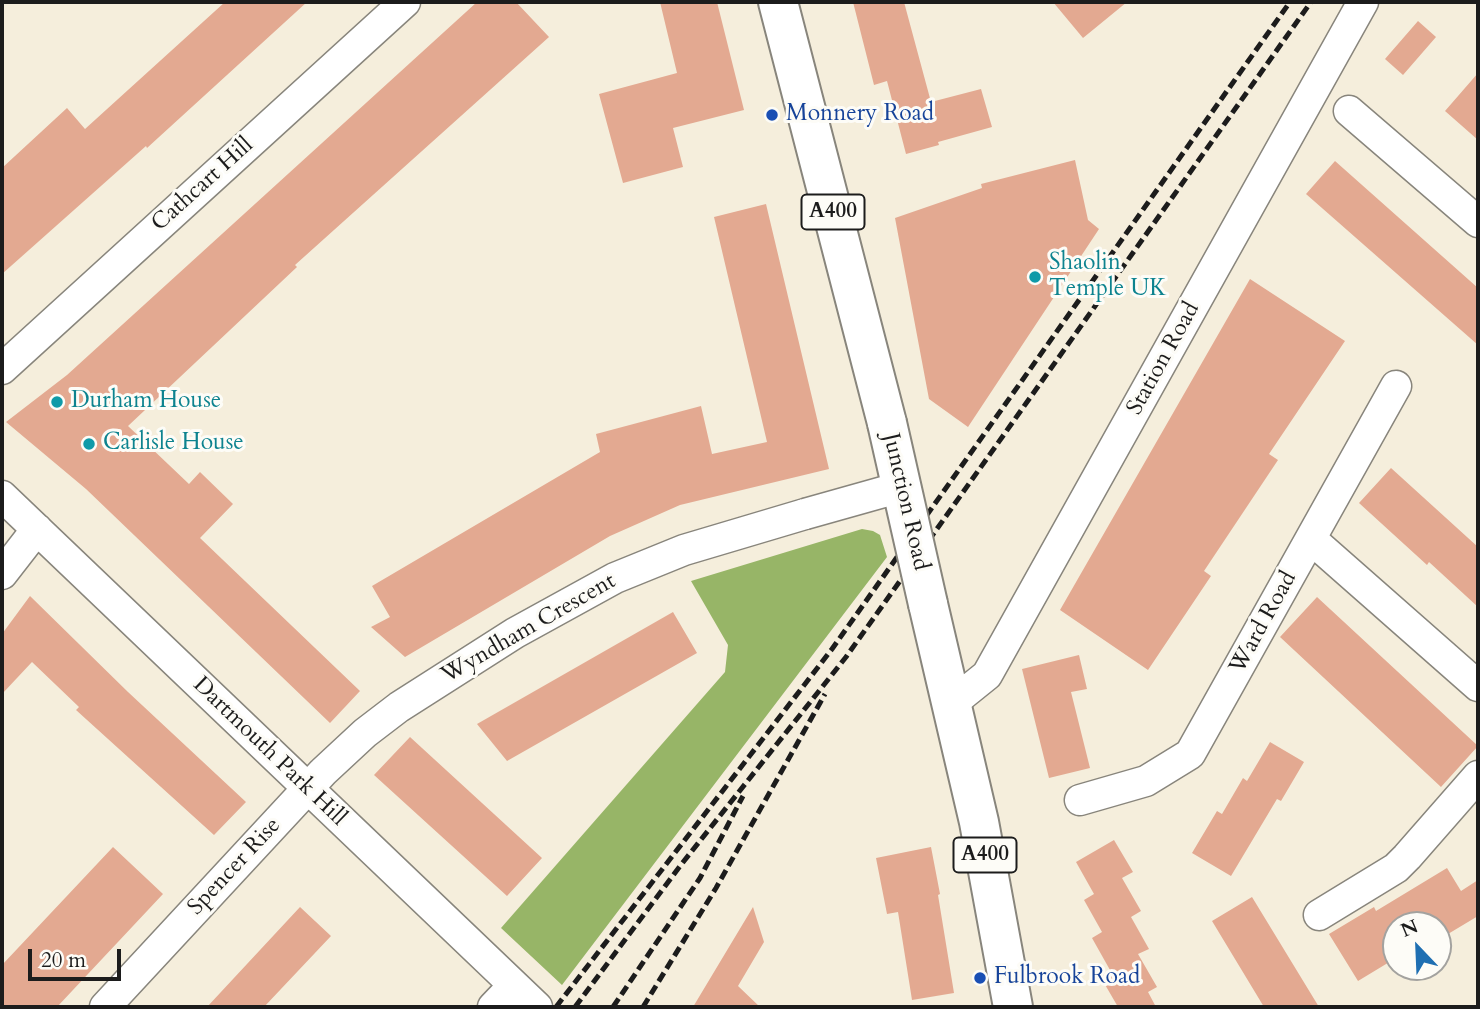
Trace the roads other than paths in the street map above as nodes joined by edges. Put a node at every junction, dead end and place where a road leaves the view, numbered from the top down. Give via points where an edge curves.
1 (405, 2) edge
2 (778, 2) edge
3 (1363, 2) edge
4 (1349, 111) dead end
5 (1478, 222) edge
6 (2, 369) edge
7 (1396, 386) dead end
8 (901, 487) junction
9 (2, 496) edge
10 (37, 529) junction
11 (1311, 539) junction
12 (2, 574) edge
13 (1478, 686) edge
14 (951, 704) junction
15 (1478, 776) edge
16 (307, 788) junction
17 (1080, 800) dead end
18 (1320, 915) dead end
19 (528, 998) edge
20 (105, 1007) edge
21 (493, 1007) edge
22 (1013, 1007) edge

1 - 6 street, Cathcart Hill
2 - 8 main road, Junction Road / A400, bridge
3 - 14 street, Station Road via 987,674
4 - 5 street
7 - 11 street, Ward Road
8 - 14 main road, Junction Road / A400, bridge
8 - 16 street, Wyndham Crescent, bridge via 684,550 584,593 398,707
9 - 10 street, Dartmouth Park Hill
10 - 12 street
10 - 16 street, Dartmouth Park Hill
11 - 13 street
11 - 17 street, Ward Road via 1190,754 1146,781
14 - 22 main road, Junction Road / A400 via 979,822
15 - 18 street via 1408,858
16 - 19 street, Dartmouth Park Hill
16 - 20 street, Spencer Rise
19 - 21 street

